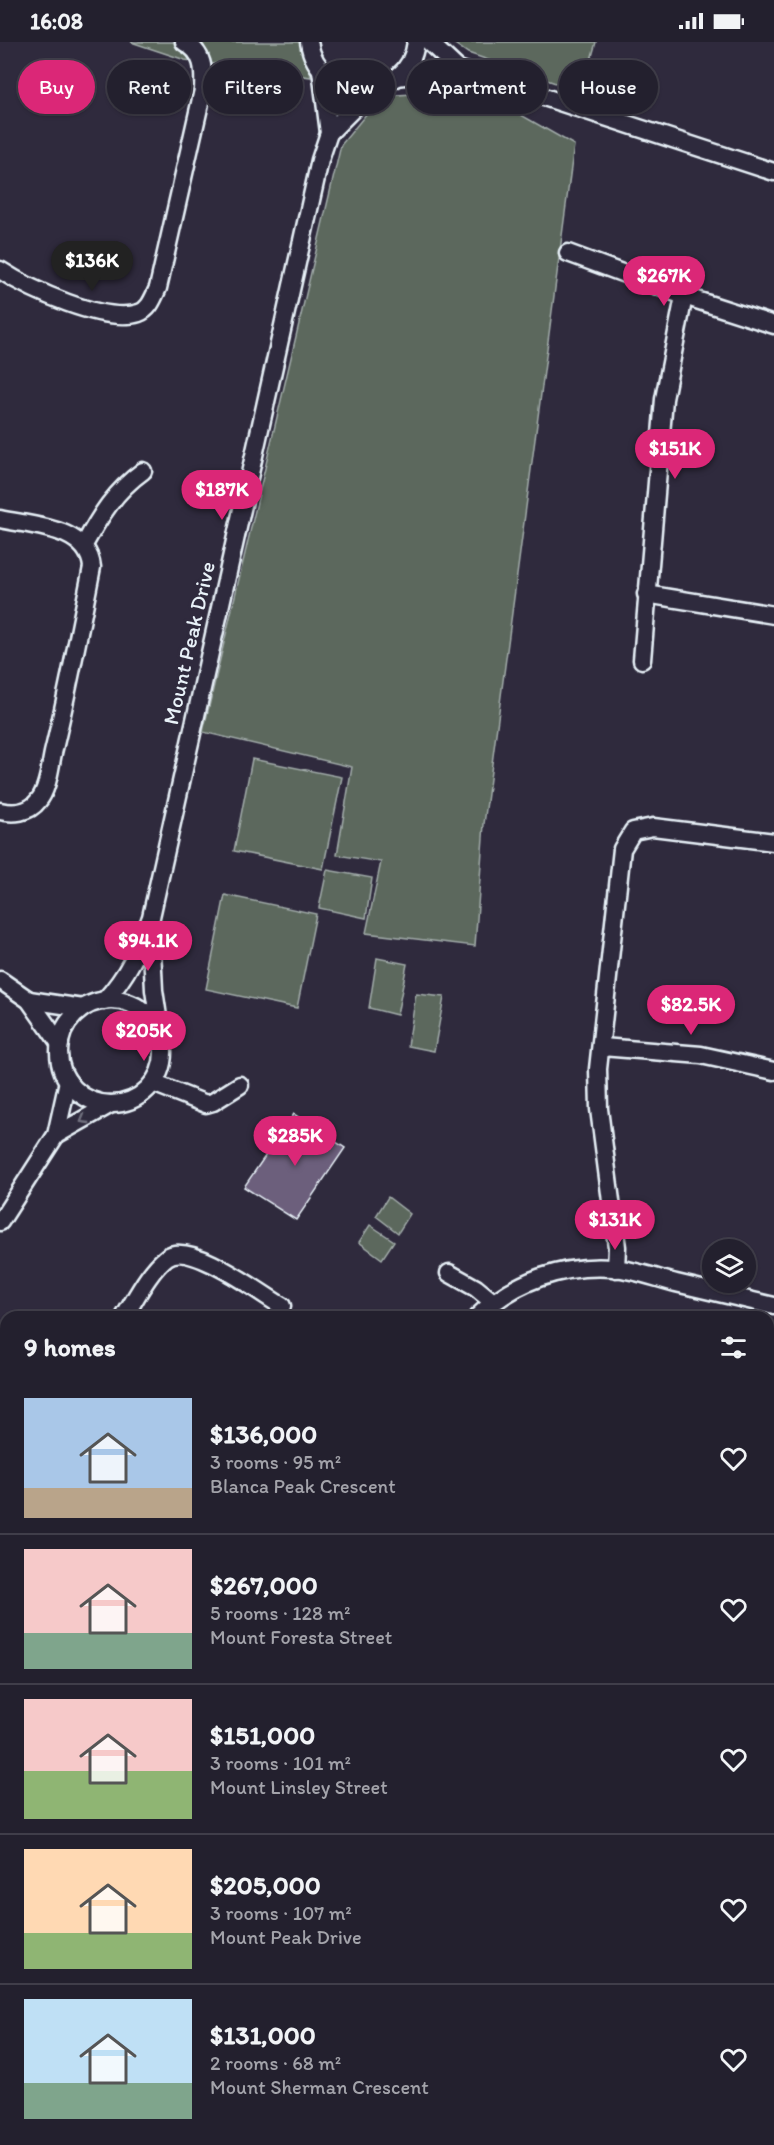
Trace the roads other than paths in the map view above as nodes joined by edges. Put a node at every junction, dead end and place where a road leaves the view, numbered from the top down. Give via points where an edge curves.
1 (184, 42) edge
2 (309, 42) edge
3 (416, 42) edge
4 (429, 42) edge
5 (315, 60) edge
6 (448, 60) edge
7 (407, 76) edge
8 (397, 77) joint
9 (547, 98) edge
10 (327, 114) edge
11 (348, 114) edge
12 (329, 133) junction
13 (774, 172) edge
14 (567, 253) dead end
15 (0, 270) edge
16 (684, 296) junction
17 (774, 325) edge
18 (143, 471) dead end
19 (0, 519) edge
20 (84, 545) junction
21 (646, 594) junction
22 (774, 615) edge
23 (642, 660) dead end
24 (0, 811) edge
25 (774, 842) edge
26 (151, 917) junction
27 (0, 980) edge
28 (29, 1000) junction
29 (104, 1001) junction
30 (83, 1008) junction
31 (161, 1037) junction
32 (60, 1044) junction
33 (602, 1047) junction
34 (774, 1071) edge
35 (68, 1081) junction
36 (153, 1083) junction
37 (240, 1085) dead end
38 (111, 1104) junction
39 (56, 1135) junction
40 (0, 1222) edge
41 (616, 1269) junction
42 (449, 1273) dead end
43 (493, 1302) junction
44 (282, 1306) dead end
45 (774, 1306) edge
46 (128, 1311) edge
47 (483, 1311) edge

1 - 15 street via 198,54 204,66 203,90 158,288 150,305 139,313 91,310 44,295
2 - 5 street, Mount Peak Drive
3 - 8 street via 410,62
4 - 6 street
7 - 8 street
9 - 13 street
10 - 12 street, Mount Peak Drive
11 - 12 street, Mount Peak Drive
12 - 26 street, Mount Peak Drive
14 - 16 street
16 - 17 street
16 - 21 street via 664,399
18 - 20 street via 105,508
19 - 20 street via 75,537
20 - 24 street via 92,567 46,784 39,801 28,809 12,814
21 - 22 street
21 - 23 street
25 - 33 street via 653,827 633,831 621,856
26 - 29 street, Mount Peak Drive via 128,973
26 - 31 street, Mount Peak Drive via 154,990
27 - 28 street
28 - 30 street
28 - 32 street
29 - 30 street
29 - 31 street via 139,1008 155,1024
30 - 32 street via 68,1024
31 - 36 street, Mount Peak Drive via 162,1060
32 - 35 street via 61,1067
33 - 34 street via 701,1054
33 - 41 street via 599,1109 616,1237
35 - 38 street via 86,1098
35 - 39 street
36 - 37 street via 206,1104
36 - 38 street via 135,1098
38 -> 39 street
39 - 40 street
41 - 43 street via 577,1268 536,1278
41 - 45 street
42 - 43 street
43 - 47 street
44 - 46 street via 199,1256 180,1252 156,1268

